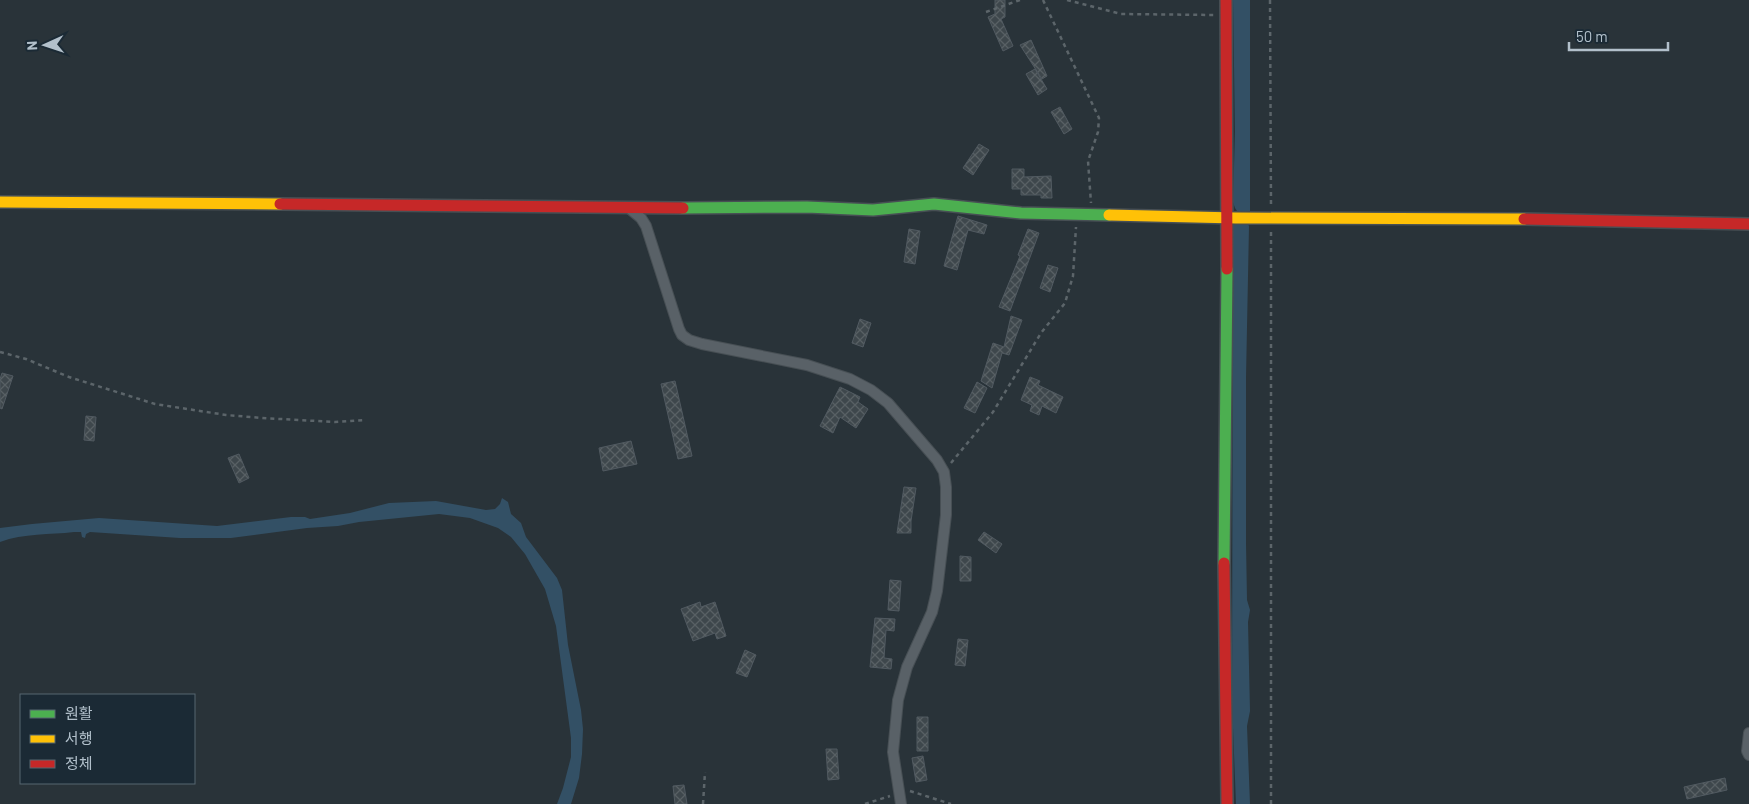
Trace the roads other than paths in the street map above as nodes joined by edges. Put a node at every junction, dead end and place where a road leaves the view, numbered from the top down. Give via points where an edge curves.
1 (1226, 0) edge
2 (0, 202) edge
3 (629, 209) junction
4 (1227, 218) junction
5 (1749, 224) edge
6 (1749, 734) edge
7 (1749, 755) edge
8 (901, 804) edge
9 (1227, 804) edge

1 - 4 street
2 - 3 street
3 - 4 street via 807,207 873,210 934,204 1021,213
3 - 8 street via 646,226 673,316 682,335 702,344 828,371 871,390 888,402 944,472 946,515 937,591 932,612 903,678 898,700 893,752
4 - 5 street via 1489,218
4 - 9 street via 1224,546
6 - 7 street

